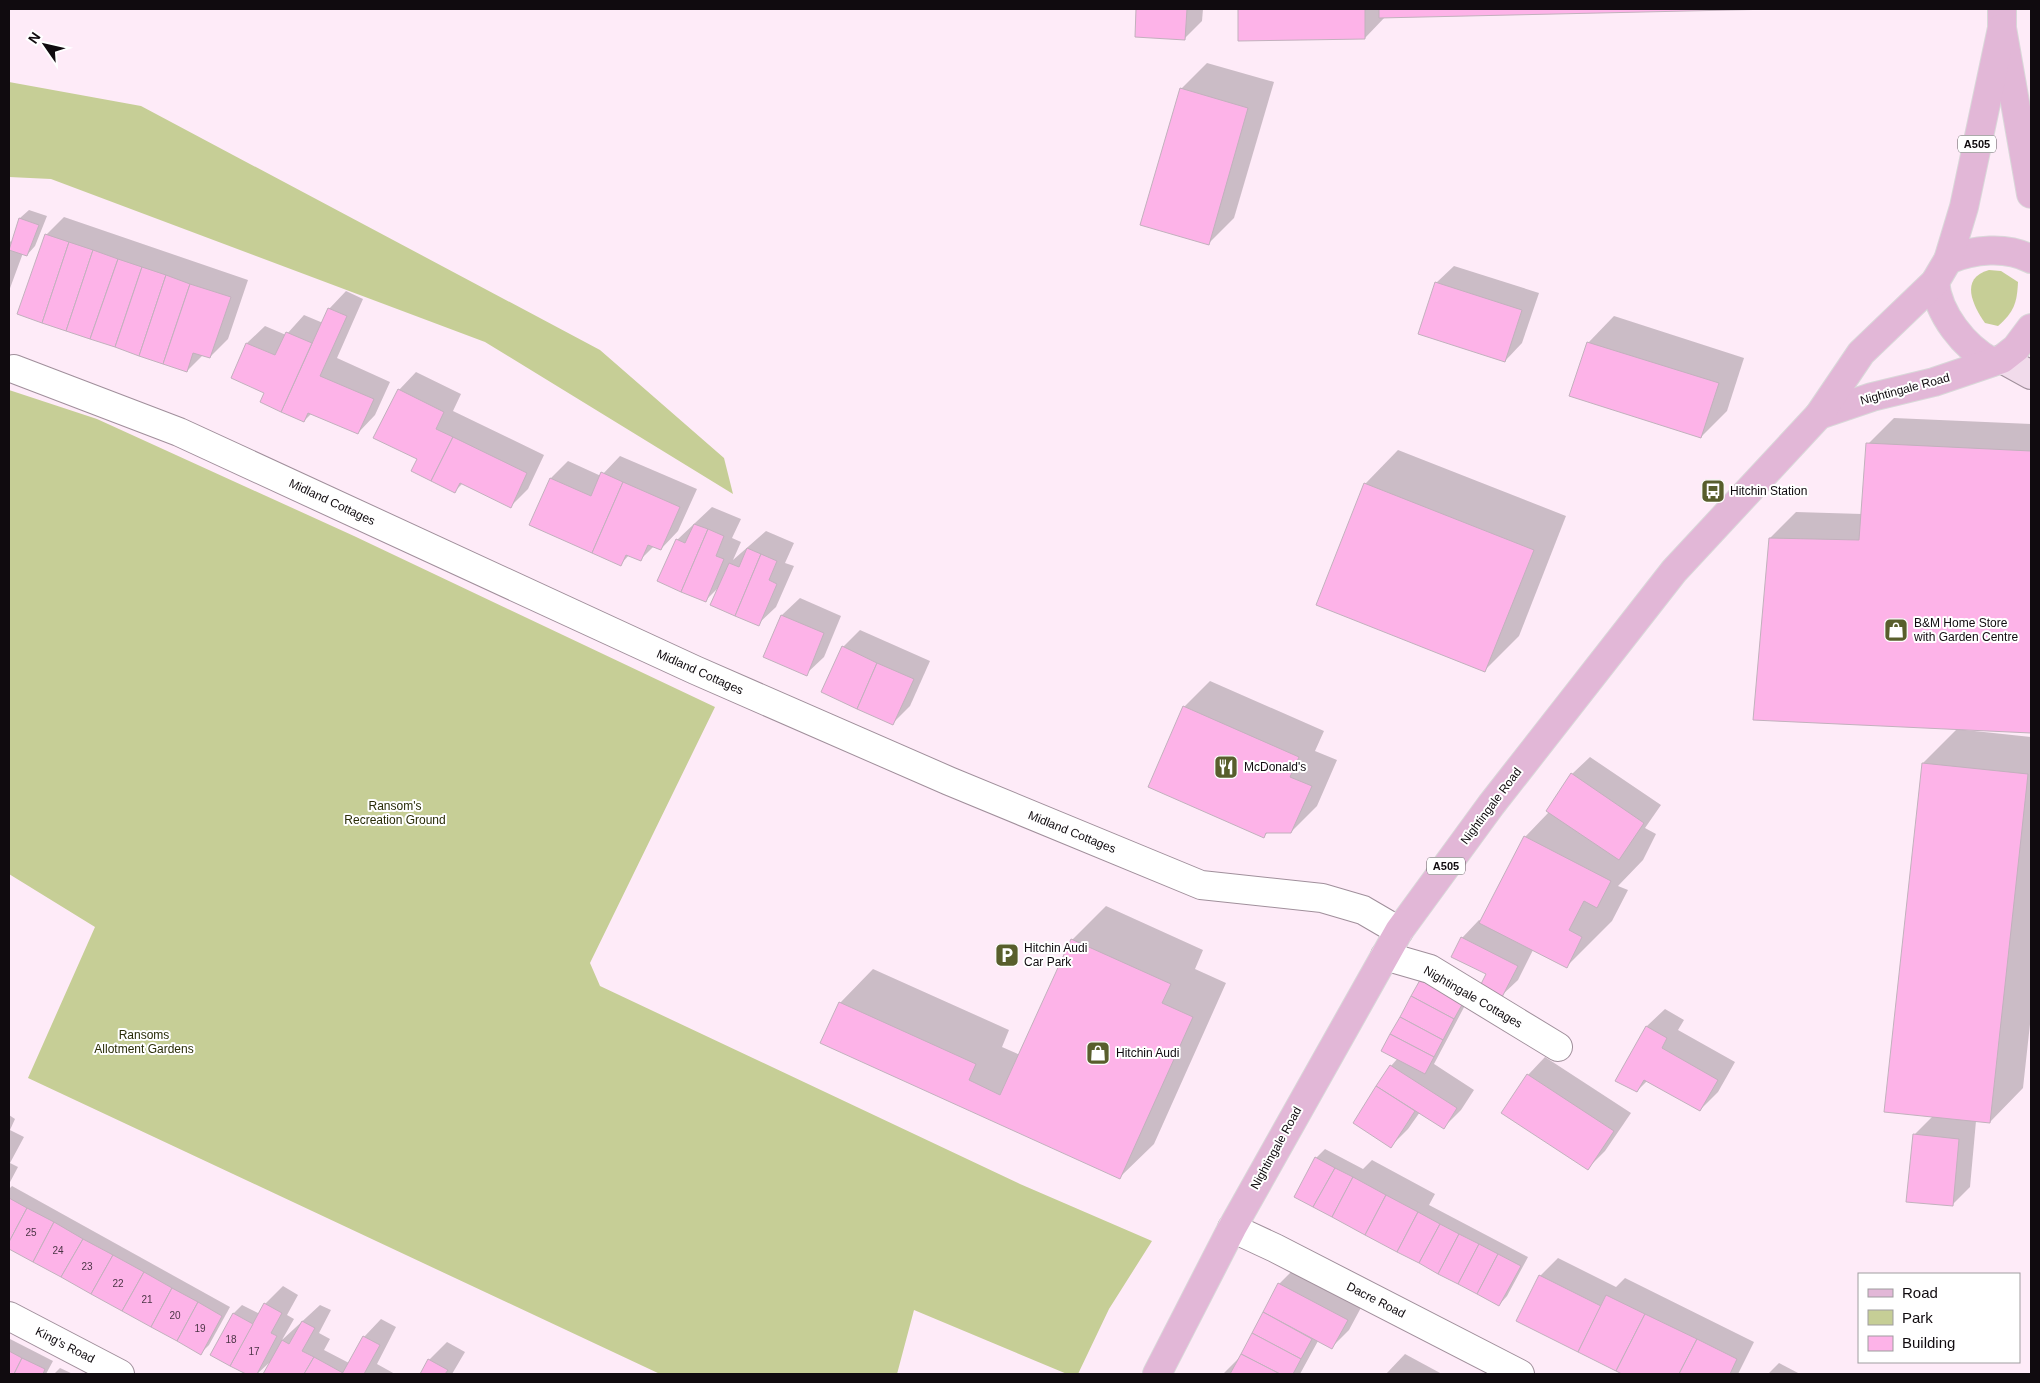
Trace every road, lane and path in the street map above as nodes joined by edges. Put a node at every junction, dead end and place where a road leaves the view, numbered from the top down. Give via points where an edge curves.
1 (2002, 18) edge
2 (2031, 194) edge
3 (2031, 259) edge
4 (1941, 271) junction
5 (2031, 328) edge
6 (1997, 361) junction
7 (14, 369) dead end
8 (2031, 375) edge
9 (1818, 416) junction
10 (1399, 932) junction
11 (1385, 956) junction
12 (1558, 1047) dead end
13 (1232, 1228) junction
14 (9, 1316) edge
15 (120, 1374) edge
16 (1157, 1374) edge
17 (1520, 1374) edge

1 - 2 main road, A505
1 - 4 main road, A505 via 1964,207
3 - 4 main road via 2022,254 1993,250 1963,253
4 - 6 main road via 1936,298 1951,324 1977,354
4 - 9 main road, Nightingale Road / A505 via 1861,353
5 - 6 main road, Nightingale Road via 2016,348
6 - 8 main road
6 - 9 main road, Nightingale Road / A505
7 - 10 street, Midland Cottages via 179,432 695,670 940,777 1192,881 1202,885 1322,898 1363,910
9 - 10 main road, Nightingale Road / A505 via 1674,571 1491,805
10 - 11 main road, Nightingale Road / A505
11 - 12 street, Nightingale Cottages via 1430,969
11 - 13 main road, Nightingale Road / A505
13 - 16 main road, Nightingale Road / A505
13 - 17 street, Dacre Road
14 - 15 street, King's Road

